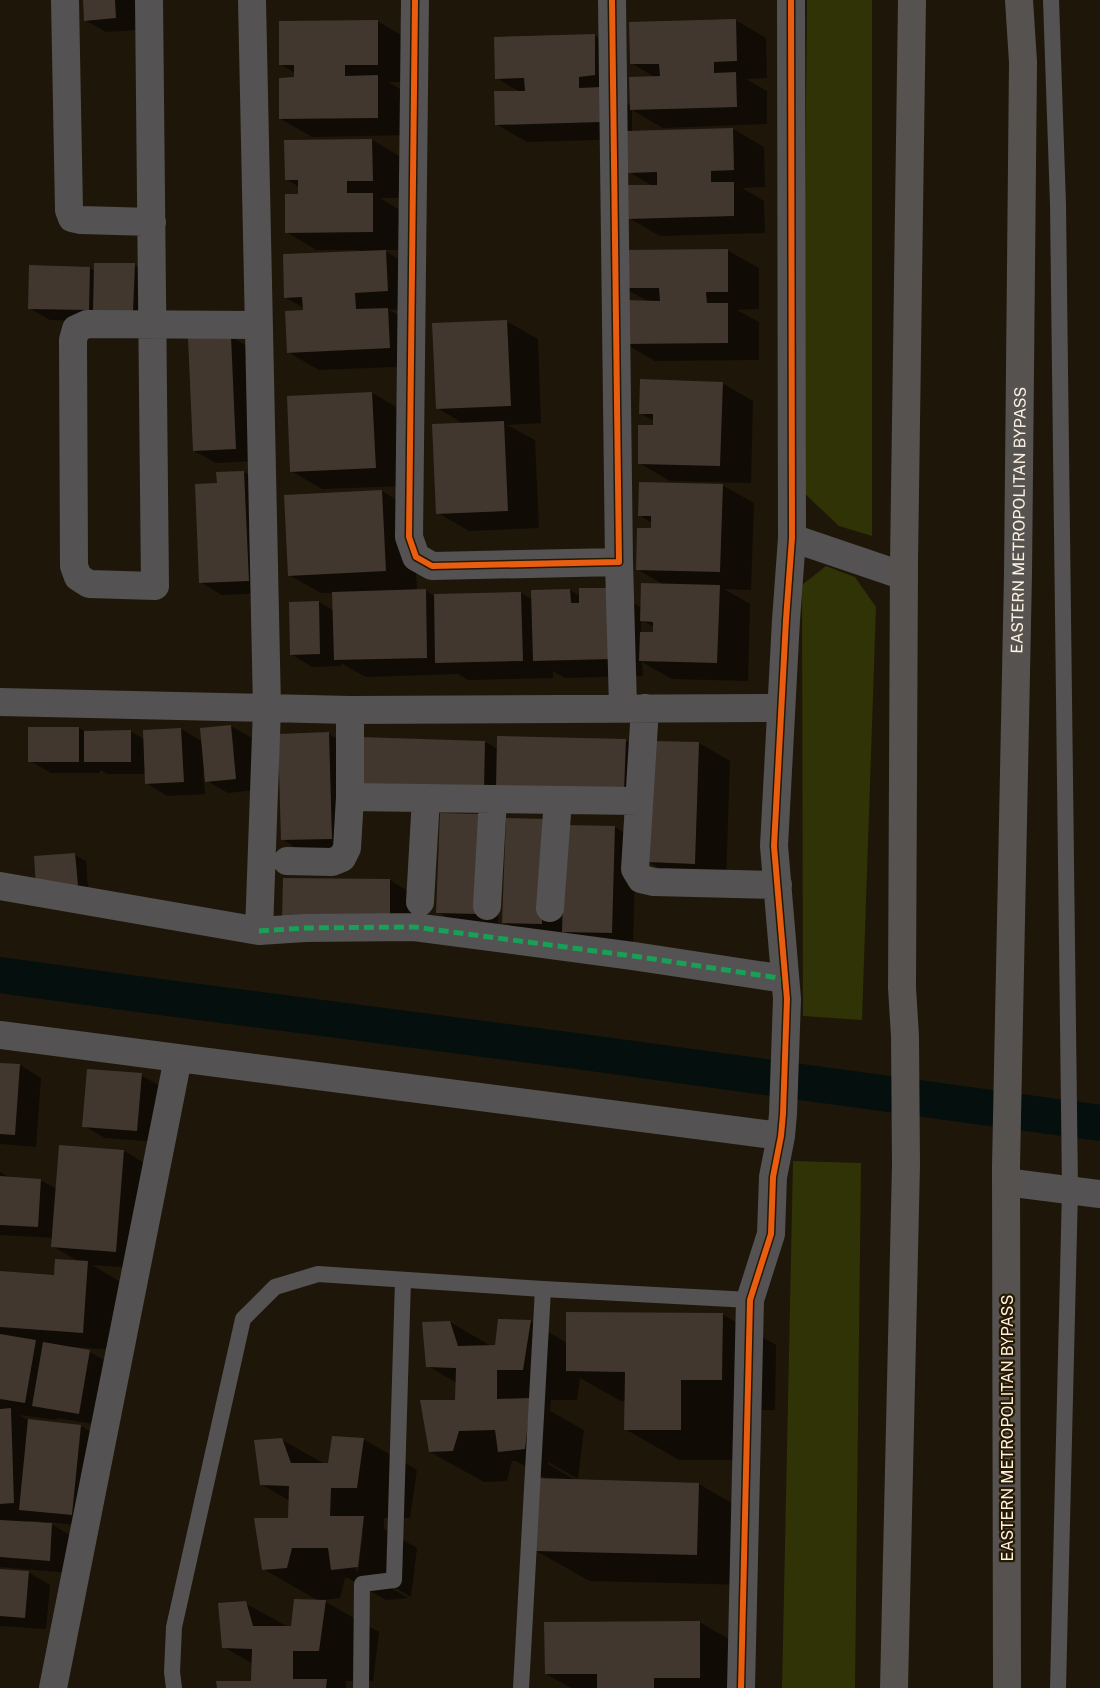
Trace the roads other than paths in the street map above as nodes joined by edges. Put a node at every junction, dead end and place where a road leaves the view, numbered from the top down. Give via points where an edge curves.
1 (65, 0) edge
2 (149, 0) edge
3 (252, 0) edge
4 (415, 0) edge
5 (612, 0) edge
6 (791, 0) edge
7 (912, 0) edge
8 (1019, 0) edge
9 (1051, 0) edge
10 (152, 222) junction
11 (259, 325) junction
12 (152, 326) junction
13 (792, 538) junction
14 (619, 562) junction
15 (904, 576) junction
16 (0, 702) edge
17 (267, 708) junction
18 (634, 708) junction
19 (781, 708) junction
20 (350, 710) junction
21 (350, 797) junction
22 (426, 798) junction
23 (492, 799) junction
24 (558, 800) junction
25 (639, 801) junction
26 (287, 861) dead end
27 (778, 885) junction
28 (0, 886) edge
29 (420, 902) dead end
30 (487, 906) dead end
31 (550, 908) dead end
32 (259, 931) junction
33 (786, 989) junction
34 (0, 1035) edge
35 (178, 1058) junction
36 (782, 1125) junction
37 (1006, 1175) junction
38 (1070, 1189) junction
39 (1100, 1194) edge
40 (403, 1280) junction
41 (543, 1289) junction
42 (750, 1300) junction
43 (53, 1688) edge
44 (174, 1688) edge
45 (361, 1688) edge
46 (521, 1688) edge
47 (741, 1688) edge
48 (894, 1688) edge
49 (1007, 1688) edge
50 (1058, 1688) edge

1 - 10 street via 69,210 72,218
2 - 10 street
3 - 11 street
4 - 14 street via 409,537 416,557 432,566
5 - 14 street
6 - 13 street
7 - 15 main road
8 - 37 main road, EASTERN METROPOLITAN BYPASS via 1023,62 1018,574
9 - 38 lane via 1058,204
10 - 12 street
11 - 12 street
11 - 17 street
12 - 12 street via 155,586 89,584 78,577 74,566 73,340 76,329 87,324
13 - 15 street
13 - 19 street
14 - 18 street
15 - 48 main road via 902,988 906,1165
16 - 17 street
17 - 20 street
17 - 32 street
18 - 19 street
18 - 20 street
18 - 25 street
19 - 27 street via 774,846
20 - 21 street
21 - 22 street
21 - 26 street via 346,848 342,858 332,862
22 - 23 street
22 - 29 street
23 - 24 street
23 - 30 street
24 - 25 street
24 - 31 street
25 - 27 street via 635,869 641,880
27 - 33 street
28 - 32 street
32 - 33 street via 414,927 634,956
33 - 36 street
34 - 35 street
35 - 36 street via 277,1072
35 - 43 street
36 - 42 street via 773,1177 771,1234
37 - 38 street
37 - 49 main road, EASTERN METROPOLITAN BYPASS
38 - 39 street
38 - 50 lane
40 - 41 lane
40 - 44 lane via 318,1274 275,1287 243,1319 174,1627
40 - 45 lane via 394,1580 362,1584
41 - 42 lane
41 - 46 lane
42 - 47 street

